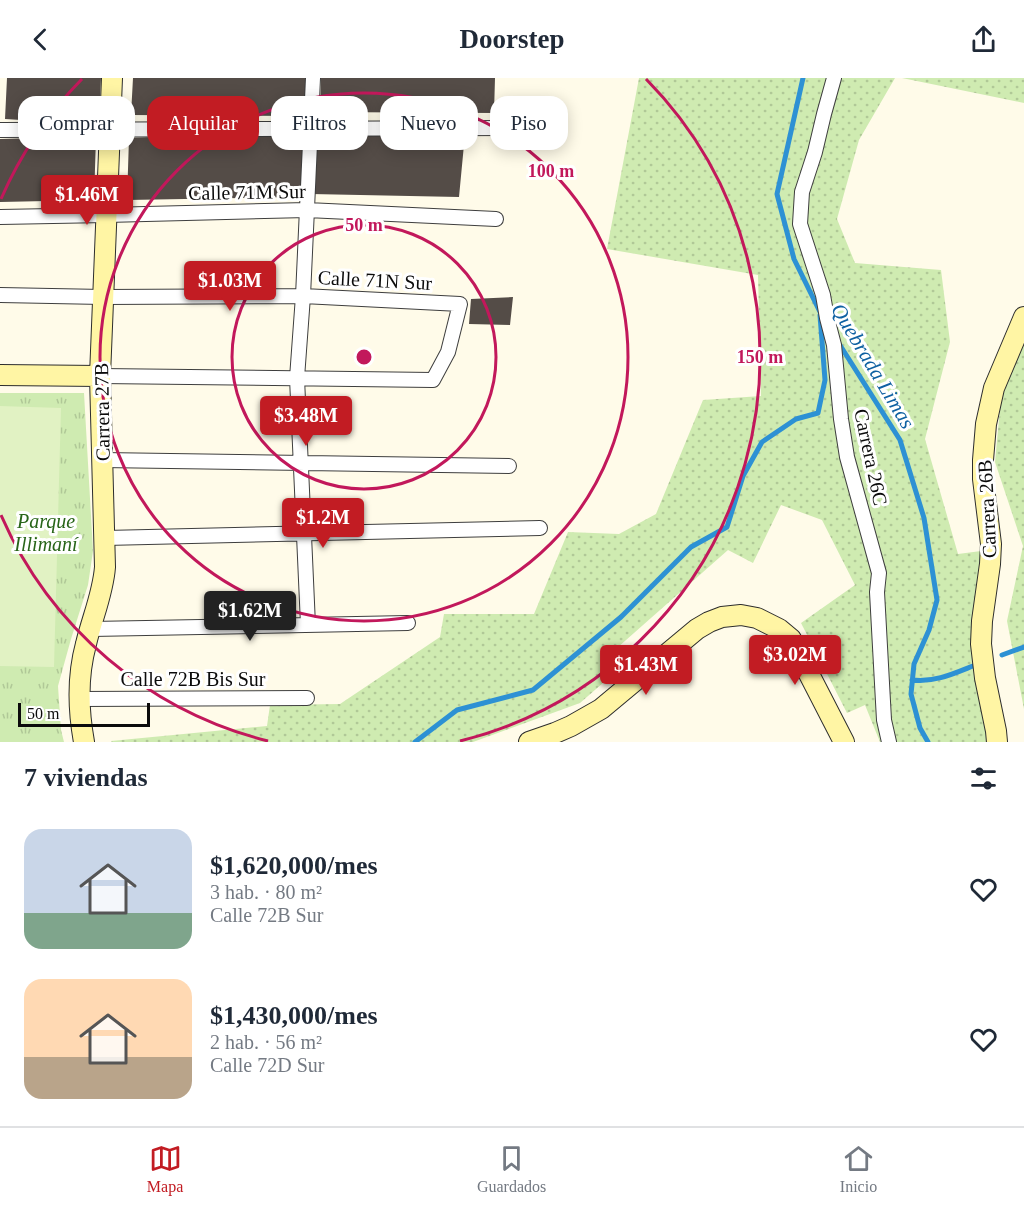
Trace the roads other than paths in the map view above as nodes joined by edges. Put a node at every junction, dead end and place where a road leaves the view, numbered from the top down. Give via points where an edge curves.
1 (112, 78) edge
2 (313, 78) edge
3 (834, 78) edge
4 (111, 96) edge
5 (312, 96) edge
6 (490, 128) edge
7 (271, 129) edge
8 (368, 129) edge
9 (0, 130) edge
10 (18, 130) edge
11 (135, 130) edge
12 (109, 150) edge
13 (308, 150) edge
14 (307, 210) junction
15 (106, 215) junction
16 (0, 216) edge
17 (496, 219) dead end
18 (0, 295) edge
19 (303, 296) junction
20 (103, 297) junction
21 (1024, 317) edge
22 (0, 375) edge
23 (100, 376) junction
24 (297, 378) junction
25 (102, 460) junction
26 (300, 463) junction
27 (509, 466) dead end
28 (540, 528) dead end
29 (304, 534) junction
30 (105, 538) junction
31 (408, 623) dead end
32 (308, 625) junction
33 (91, 629) junction
34 (307, 698) dead end
35 (79, 699) junction
36 (998, 738) edge
37 (84, 742) edge
38 (529, 742) edge
39 (844, 742) edge
40 (889, 742) edge

1 - 4 street, Carrera 27B
2 - 5 street
3 - 40 street, Carrera 26C via 802,192 800,224 823,295 834,345 847,458 879,573 884,720
6 - 8 street
7 - 11 street
9 - 10 street
12 - 15 street, Carrera 27B
13 - 14 street
14 - 15 street, Calle 71M Sur
14 - 17 street, Calle 71M Sur
14 - 19 street
15 - 16 street, Calle 71M Sur
15 - 20 street, Carrera 27B
18 - 20 street, Calle 71N Sur
19 - 20 street, Calle 71N Sur
19 - 24 street
19 - 24 street, Calle 71N Sur via 460,304 448,352 433,380
20 - 23 street, Carrera 27B
21 - 36 street, Carrera 26B via 994,388 983,460 991,544 981,644
22 - 23 street
23 - 24 street
23 - 25 street, Carrera 27B
24 - 26 street
25 - 26 street
25 - 30 street, Carrera 27B
26 - 27 street
26 - 29 street
28 - 29 street
29 - 30 street
29 - 32 street
30 - 33 street, Carrera 27B via 104,580
31 - 32 street
32 - 33 street
33 - 35 street, Carrera 27B via 81,666
34 - 35 street, Calle 72B Bis Sur
35 - 37 street, Carrera 27B
38 - 39 street via 601,709 697,629 722,617 741,615 768,622 791,639

